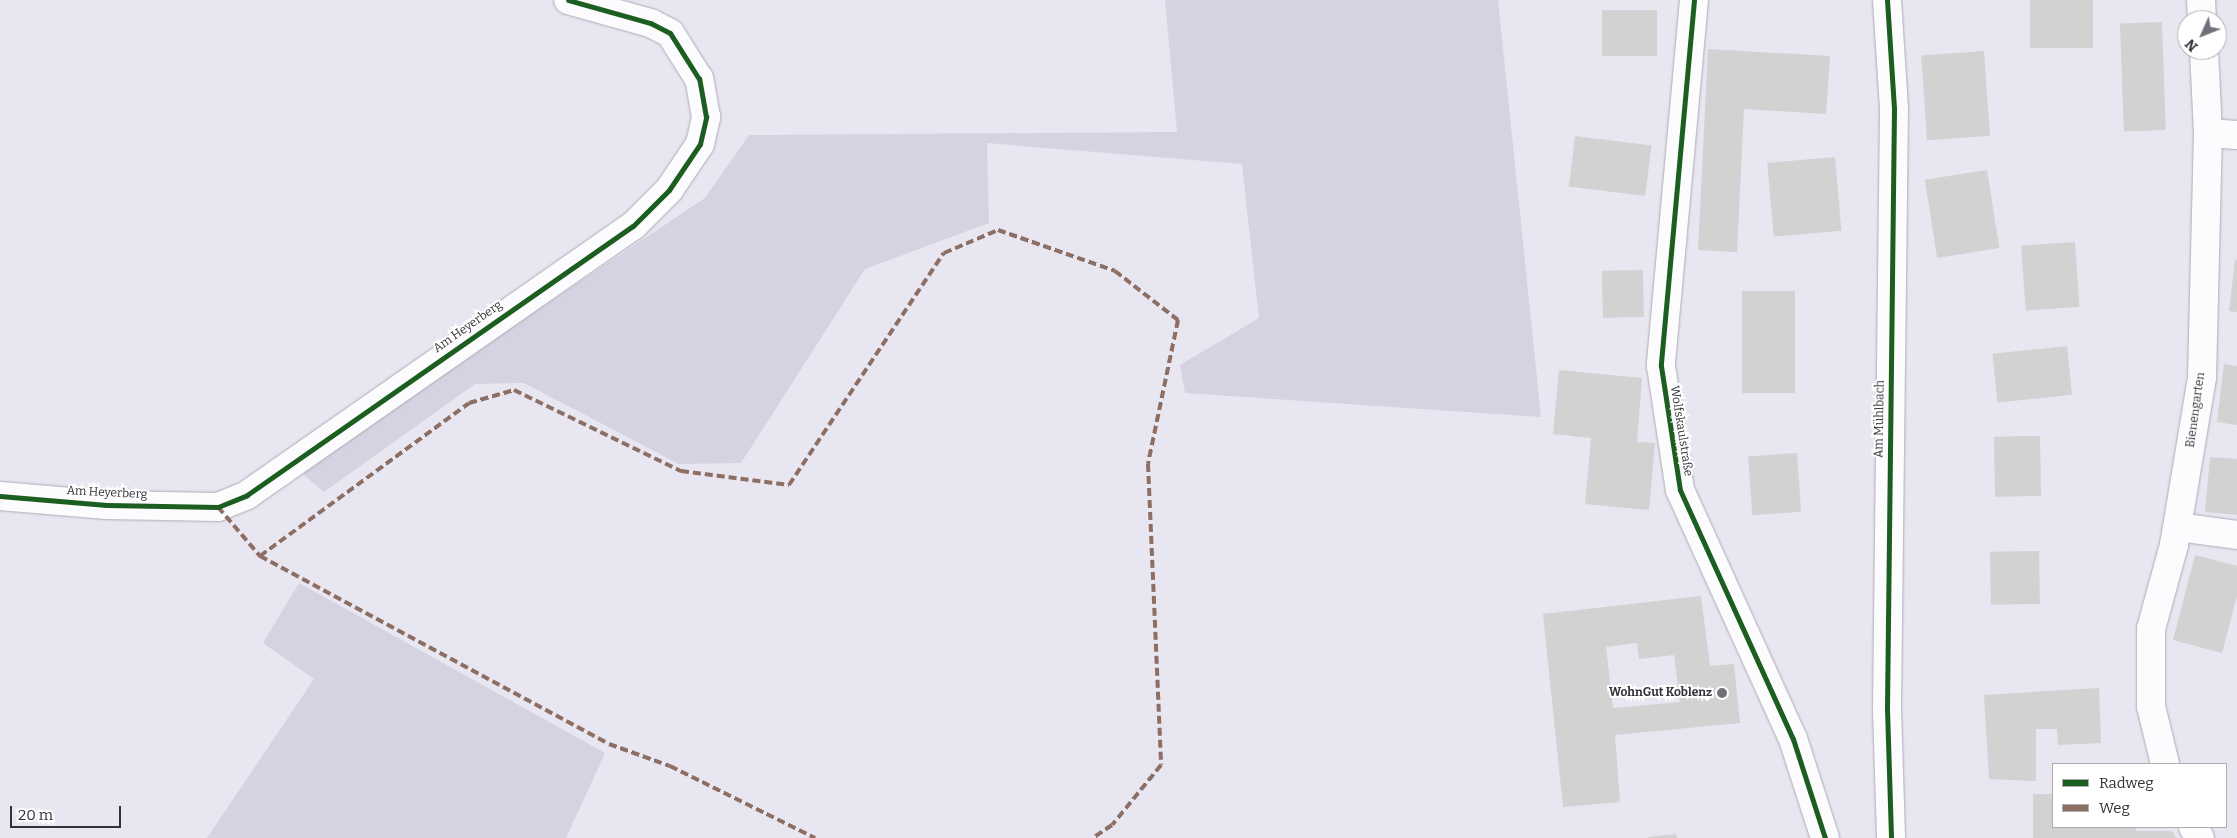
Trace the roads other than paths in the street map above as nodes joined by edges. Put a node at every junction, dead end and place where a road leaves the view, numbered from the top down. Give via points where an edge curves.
1 (568, 0) edge
2 (1694, 0) edge
3 (1887, 0) edge
4 (2204, 60) edge
5 (2208, 133) junction
6 (2237, 135) edge
7 (0, 496) edge
8 (2178, 527) junction
9 (2237, 535) edge
10 (2164, 763) edge
11 (1825, 838) edge
12 (1891, 838) edge

1 - 7 street, Am Heyerberg via 650,23 670,33 699,79 706,117 700,144 669,190 634,226 247,495 218,507 107,505
2 - 11 street, Wolfskaulstraße via 1661,366 1680,490 1793,739
3 - 12 street, Am Mühlbach via 1894,109 1887,709
4 - 5 street, Bienengarten
5 - 6 street
5 - 8 street, Bienengarten via 2202,377
8 - 9 street
8 - 10 street, Bienengarten via 2151,629 2151,706

